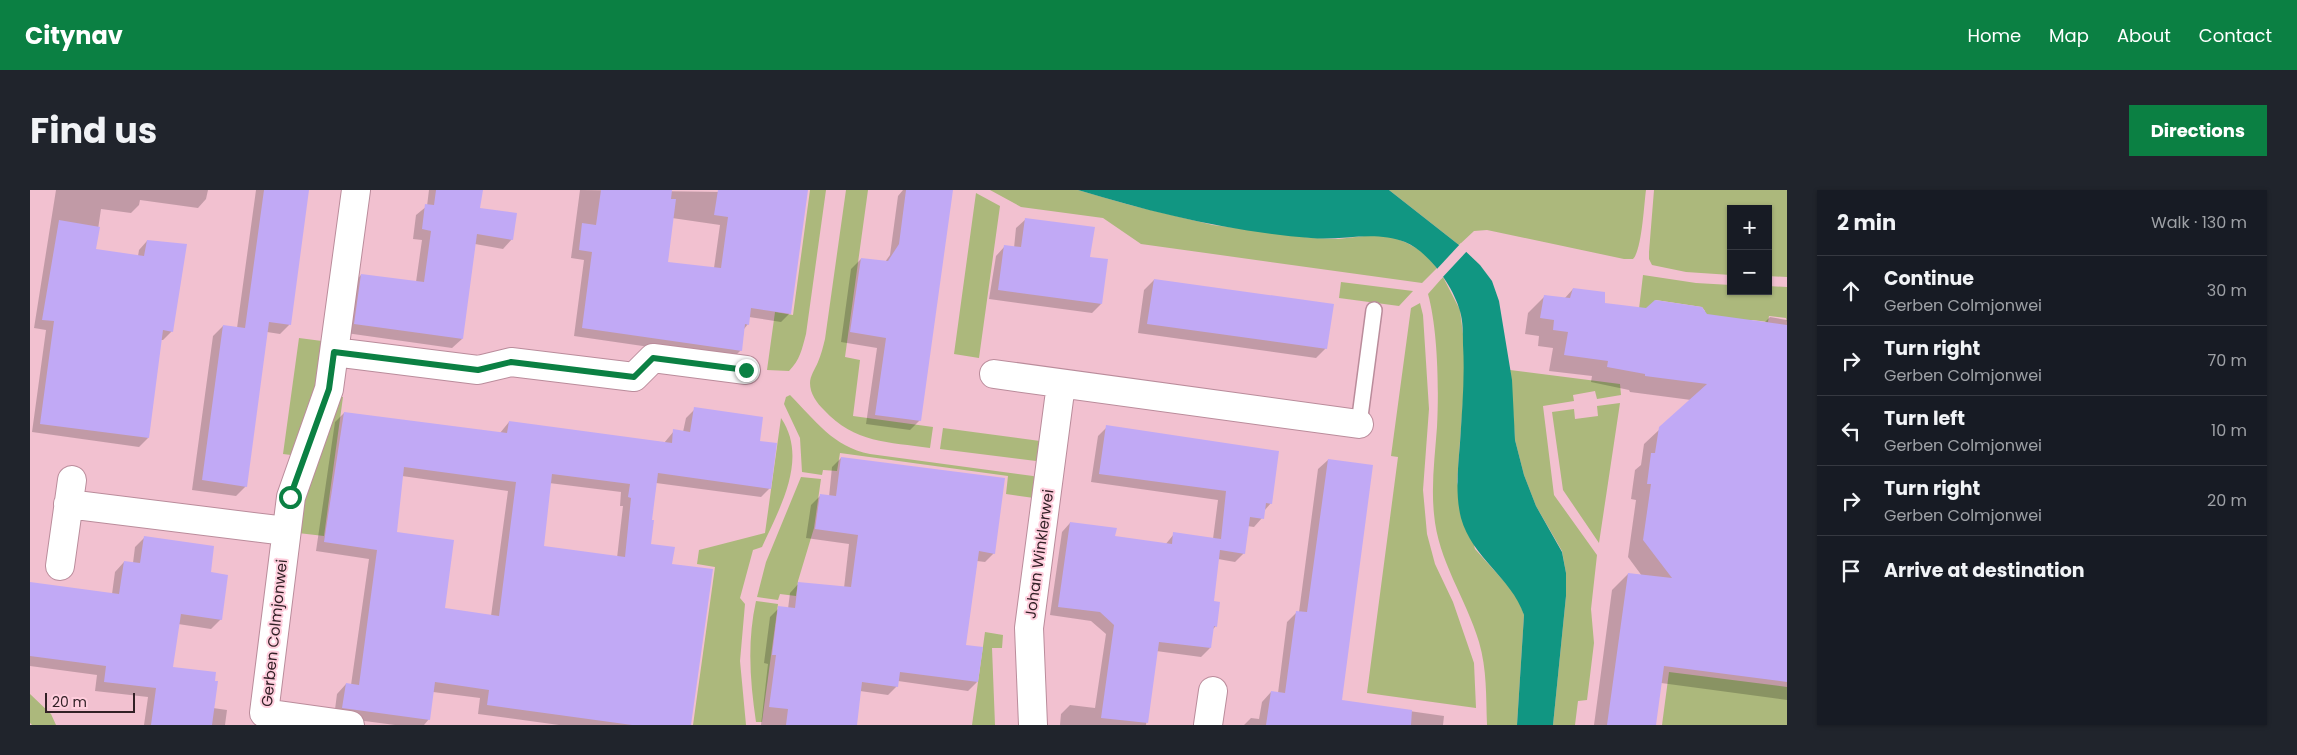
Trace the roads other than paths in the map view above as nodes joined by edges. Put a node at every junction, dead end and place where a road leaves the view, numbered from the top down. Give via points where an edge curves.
1 (356, 190) edge
2 (1374, 310) dead end
3 (334, 352) junction
4 (746, 370) dead end
5 (994, 374) dead end
6 (1061, 384) junction
7 (1359, 424) joint
8 (286, 531) junction
9 (60, 566) dead end
10 (1213, 691) dead end
11 (317, 723) edge
12 (350, 725) edge
13 (1033, 725) edge
14 (1208, 725) edge

1 - 3 street, Gerben Colmjonwei
2 - 7 lane
3 - 4 street via 478,370 511,362 634,377 653,358
3 - 8 street, Gerben Colmjonwei via 329,389 290,497
5 - 6 street
6 - 7 street
6 - 13 street, Johan Winklerwei via 1029,628
8 - 9 street via 70,492
8 - 11 street, Gerben Colmjonwei via 264,713
10 - 14 street
11 - 12 street, Gerben Colmjonwei

